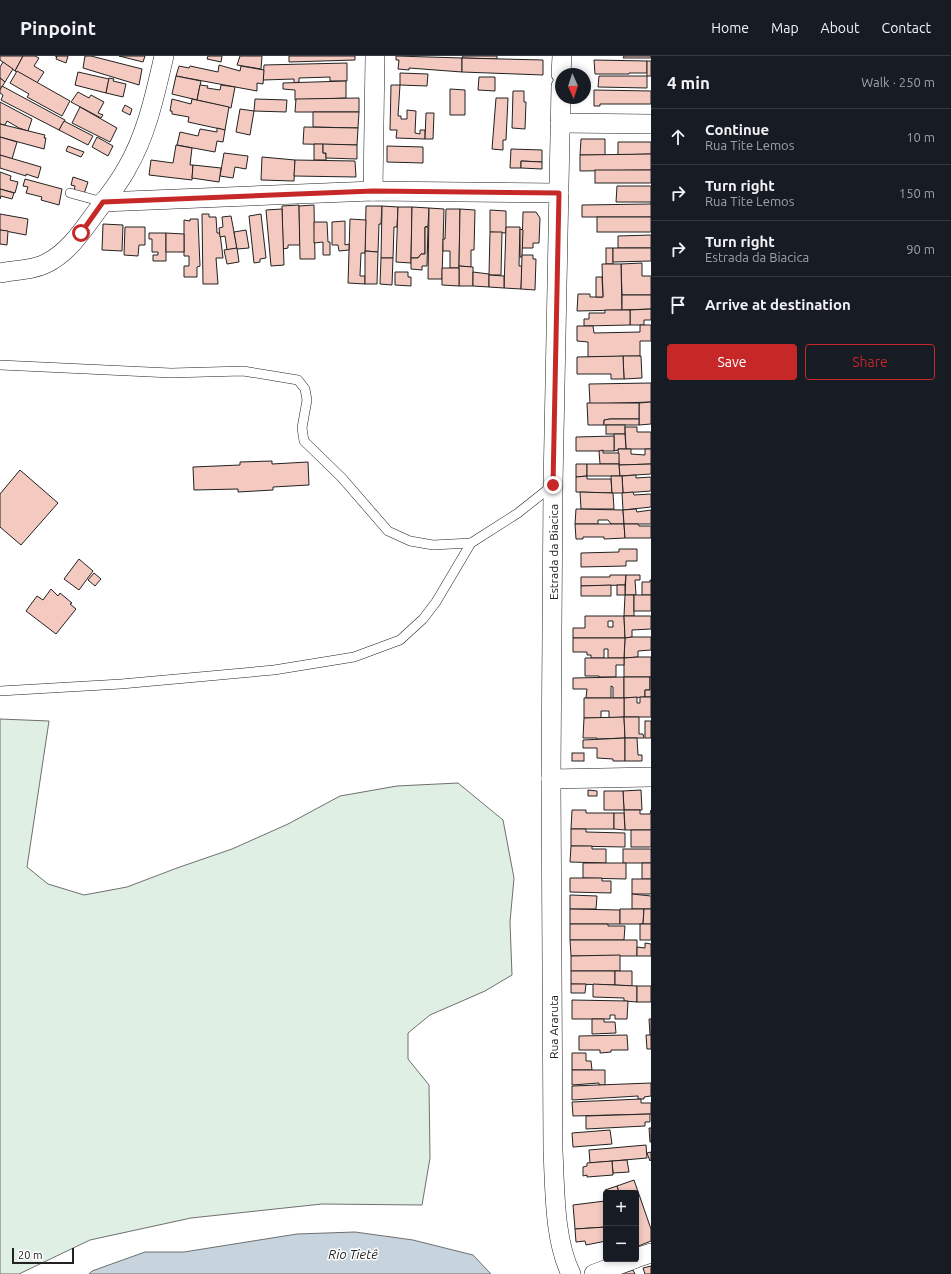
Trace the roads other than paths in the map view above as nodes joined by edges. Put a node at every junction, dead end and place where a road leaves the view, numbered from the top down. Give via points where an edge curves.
1 (164, 56) edge
2 (375, 56) edge
3 (562, 56) edge
4 (561, 68) edge
5 (561, 104) edge
6 (560, 123) junction
7 (651, 124) edge
8 (373, 191) junction
9 (70, 193) dead end
10 (559, 193) junction
11 (103, 202) junction
12 (0, 273) edge
13 (0, 365) edge
14 (553, 485) junction
15 (471, 543) junction
16 (0, 691) edge
17 (651, 777) edge
18 (551, 779) junction
19 (651, 1253) edge
20 (639, 1258) edge
21 (627, 1262) edge
22 (572, 1274) edge
23 (594, 1274) edge

1 - 11 street via 151,110 138,147 127,169
2 - 8 street
3 - 4 street
5 - 6 street, Estrada da Biacica
6 - 7 street
6 - 10 street, Estrada da Biacica
8 - 10 street
8 - 11 street
9 - 11 lane
10 - 14 street, Estrada da Biacica
11 - 12 street via 81,233 64,251 47,263
13 - 15 lane via 171,373 243,371 298,380 306,389 307,400 302,428 304,441 342,478 388,531 410,541 434,545
14 - 15 lane via 518,513
14 - 18 street, Estrada da Biacica
15 - 16 lane via 423,619 400,640 354,657 274,670 121,684
17 - 18 street
18 - 22 street, Rua Araruta via 555,1202 563,1253
19 - 20 street
21 - 23 street

